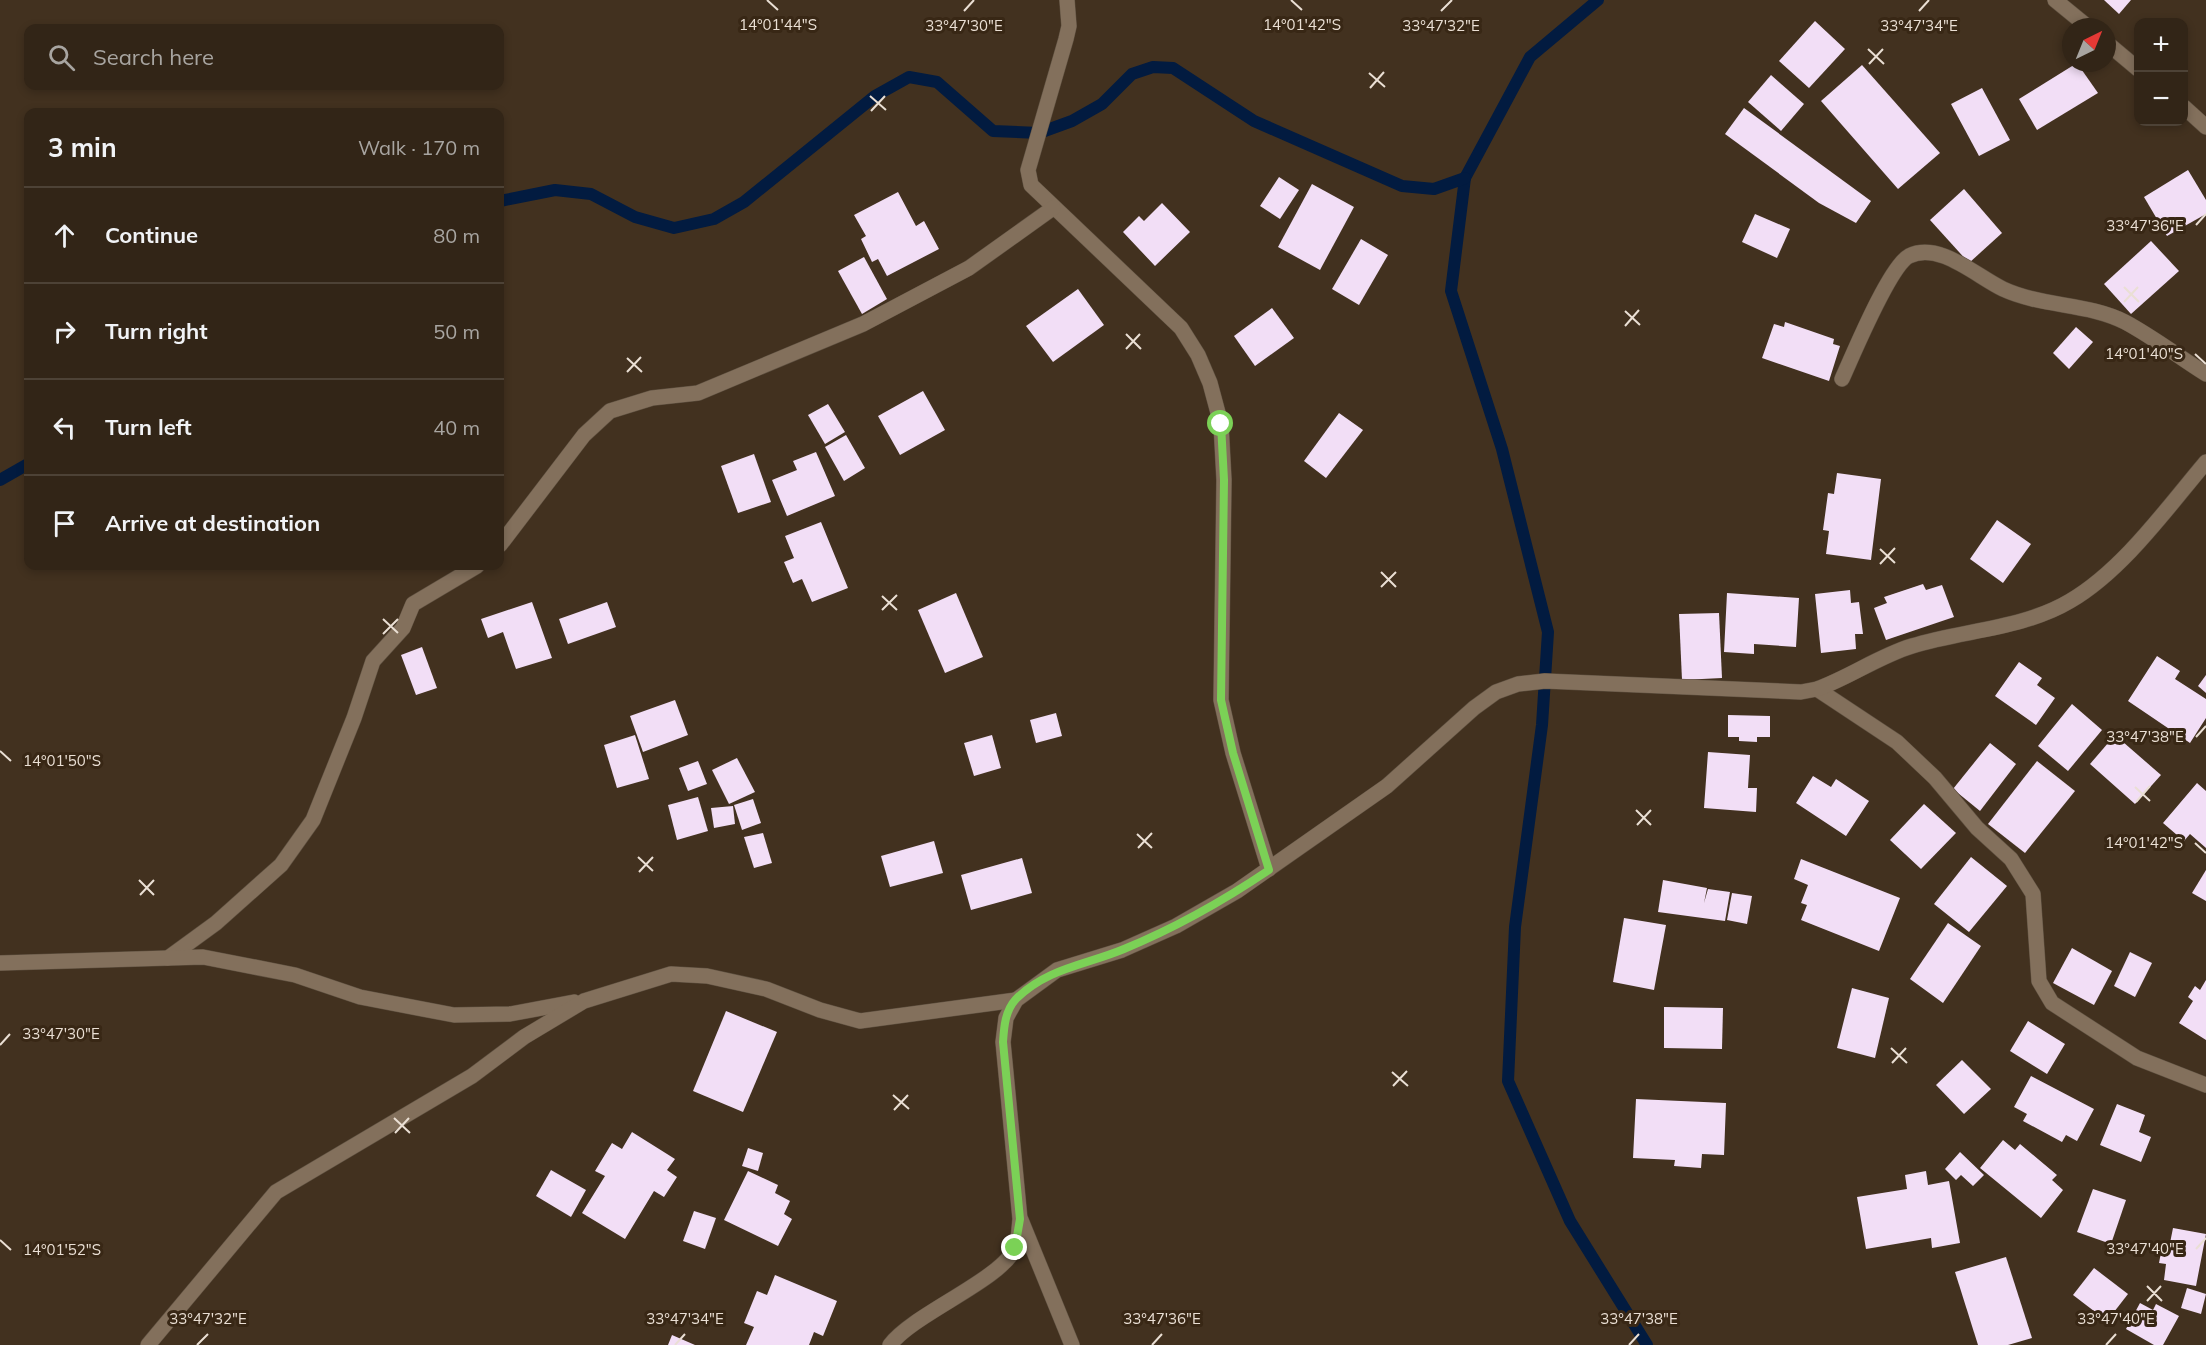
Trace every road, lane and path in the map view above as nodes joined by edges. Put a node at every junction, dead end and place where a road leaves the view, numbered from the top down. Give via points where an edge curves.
1 (1067, 0) edge
2 (2055, 0) edge
3 (2077, 18) edge
4 (2116, 50) edge
5 (2134, 65) edge
6 (2188, 110) edge
7 (2206, 126) edge
8 (1053, 208) junction
9 (2206, 374) edge
10 (1842, 379) dead end
11 (2206, 462) edge
12 (504, 540) edge
13 (470, 570) edge
14 (1817, 689) junction
15 (1269, 870) junction
16 (168, 958) junction
17 (0, 963) edge
18 (1016, 1000) junction
19 (584, 1001) junction
20 (2206, 1084) edge
21 (1020, 1219) junction
22 (148, 1345) edge
23 (890, 1345) edge
24 (1072, 1345) edge

1 - 8 street via 1069,26 1028,170 1031,185
2 - 3 street
4 - 5 street
6 - 7 street
8 - 12 street via 969,268 863,324 698,393 651,398 610,411 584,435
8 - 15 street via 1181,328 1210,383 1221,424 1224,480 1221,700
9 - 10 street via 2125,322 2100,312 2024,298 1942,255 1922,251 1906,258 1891,276
11 - 14 street via 2135,545 2070,602 2036,616 1912,646
13 - 16 street via 413,604 403,628 373,661 313,820 281,865 216,923
14 - 15 street via 1801,692 1545,681 1518,684 1496,692 1474,708 1387,786
14 - 20 street via 1897,742 1935,778 1977,828 2011,858 2033,894 2039,981 2052,1003 2137,1058
15 - 18 street via 1176,926 1122,950 1057,970
16 - 17 street
16 - 19 street via 203,957 295,975 360,997 454,1015 510,1014
18 - 19 street via 860,1022 766,988 707,976 670,974
18 - 21 street via 1006,1018 1003,1042
19 - 22 street via 524,1037 472,1076 276,1192
21 - 23 street via 1015,1248 995,1270
21 - 24 street

